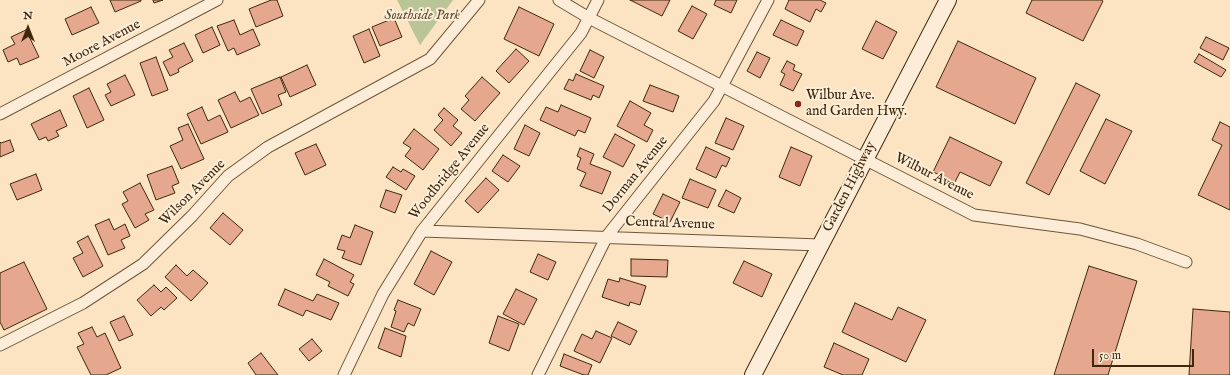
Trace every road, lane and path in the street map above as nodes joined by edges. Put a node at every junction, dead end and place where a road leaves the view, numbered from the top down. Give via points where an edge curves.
1 (217, 0) edge
2 (479, 0) edge
3 (559, 0) edge
4 (598, 0) edge
5 (768, 0) edge
6 (948, 0) edge
7 (589, 18) junction
8 (723, 86) junction
9 (0, 114) edge
10 (865, 158) junction
11 (422, 231) junction
12 (607, 236) junction
13 (820, 245) junction
14 (1186, 262) dead end
15 (0, 345) edge
16 (344, 375) edge
17 (538, 375) edge
18 (753, 375) edge

1 - 9 street, Moore Avenue
2 - 15 street, Wilson Avenue via 430,60 268,147 228,176 143,264 83,303
3 - 7 street, Wilbur Avenue
4 - 7 street, Woodbridge Avenue
5 - 8 street, Dorman Avenue
6 - 10 main road, Garden Highway
7 - 8 street, Wilbur Avenue
7 - 11 street, Woodbridge Avenue via 581,33
8 - 10 street, Wilbur Avenue
8 - 12 street, Dorman Avenue via 714,101
10 - 13 main road, Garden Highway
10 - 14 street, Wilbur Avenue via 974,215 1080,229 1137,244
11 - 12 street, Central Avenue
11 - 16 street, Woodbridge Avenue via 383,294
12 - 13 street, Central Avenue
12 - 17 street, Dorman Avenue
13 - 18 main road, Garden Highway

